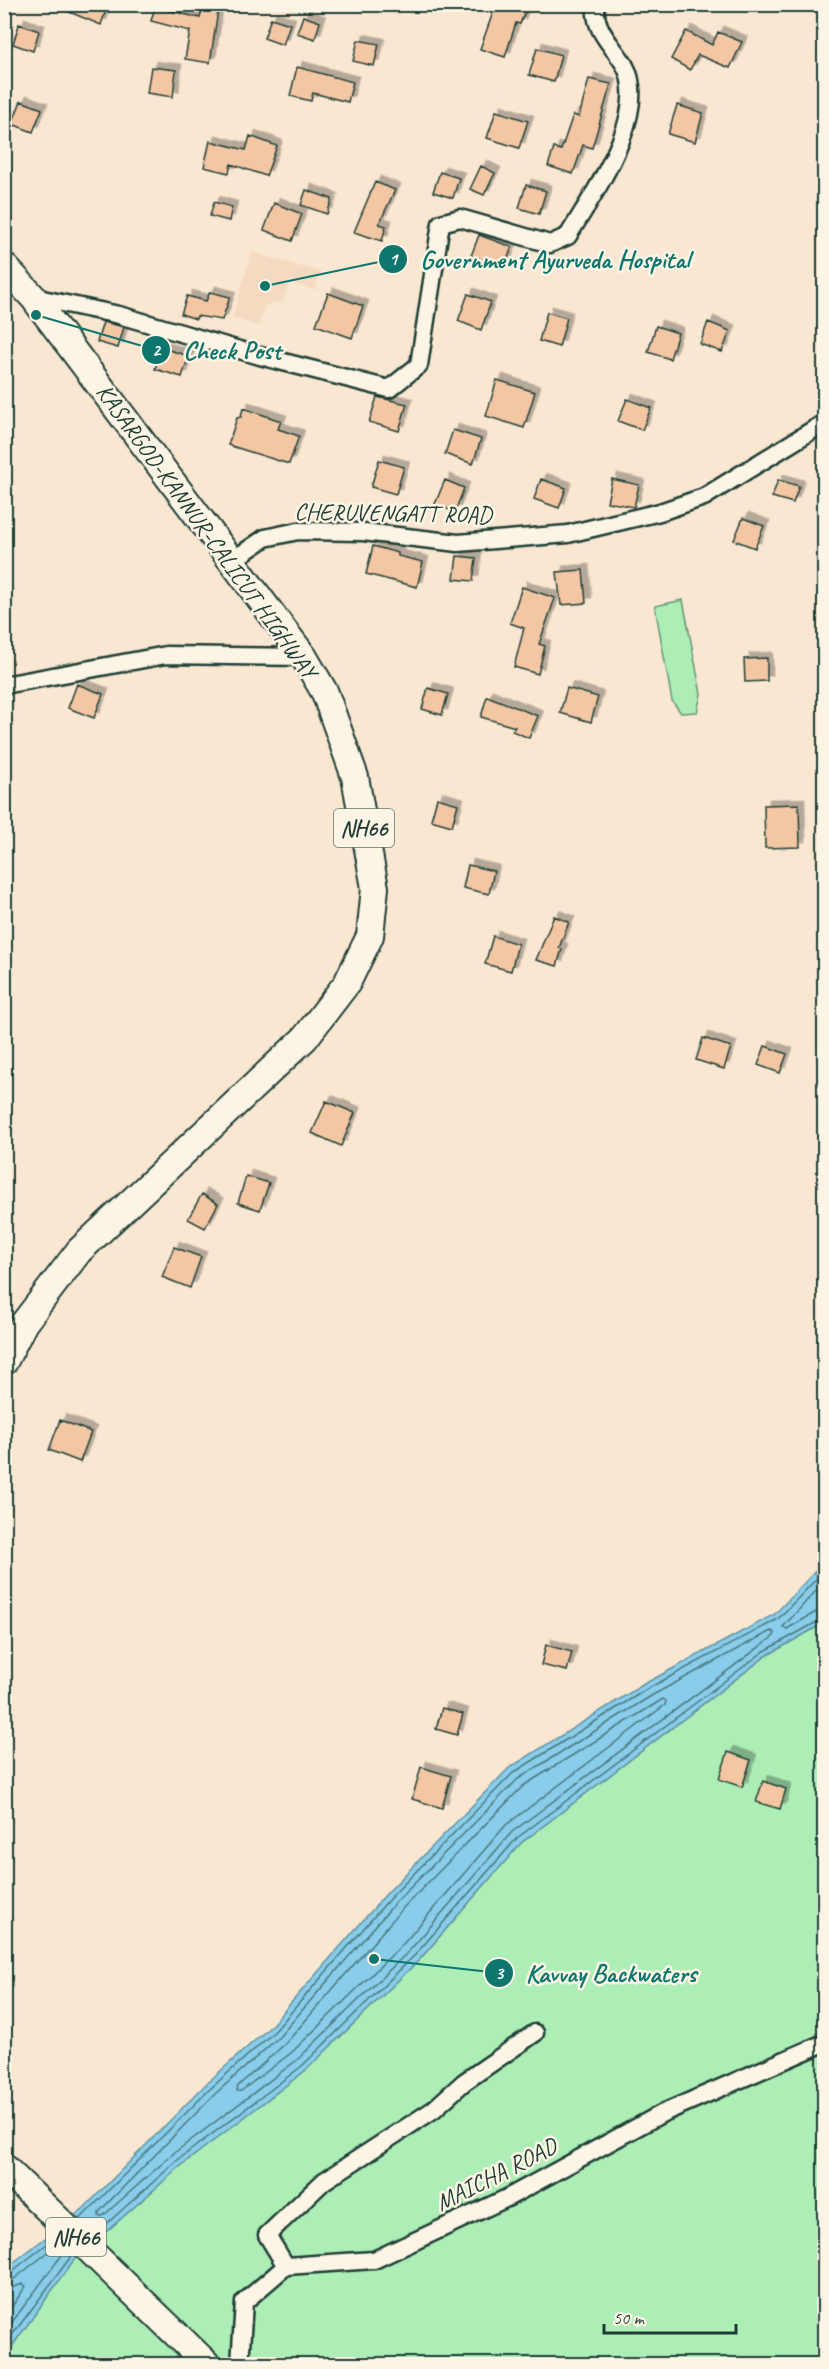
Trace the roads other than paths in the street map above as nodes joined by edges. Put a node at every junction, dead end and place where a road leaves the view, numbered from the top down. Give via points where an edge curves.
1 (596, 4) edge
2 (4, 266) edge
3 (33, 297) junction
4 (825, 423) edge
5 (230, 562) junction
6 (304, 657) junction
7 (4, 686) edge
8 (4, 1362) edge
9 (535, 2033) dead end
10 (825, 2043) edge
11 (6, 2169) edge
12 (286, 2266) junction
13 (207, 2364) edge
14 (240, 2364) edge

1 - 3 street via 596,24 631,80 631,110 619,145 568,236 561,241 550,244 460,218 441,223 419,365 389,389 260,357 119,315
2 - 3 highway, KASARGOD-KANNUR-CALICUT HIGHWAY / NH66
3 - 5 highway, KASARGOD-KANNUR-CALICUT HIGHWAY / NH66
4 - 5 street, CHERUVENGATT ROAD via 704,497 568,534 458,543 363,532 298,531 265,538
5 - 6 highway, KASARGOD-KANNUR-CALICUT HIGHWAY / NH66
6 - 7 street via 166,655
6 - 8 highway, KASARGOD-KANNUR-CALICUT HIGHWAY / NH66 via 325,693 355,777 375,888 370,936 347,983 305,1038 79,1251 24,1323
9 - 12 street via 464,2082 433,2110 324,2181 267,2235
10 - 12 street, MAICHA ROAD via 663,2113 507,2198 374,2260
11 - 13 highway, NH66
12 - 14 street via 244,2302

